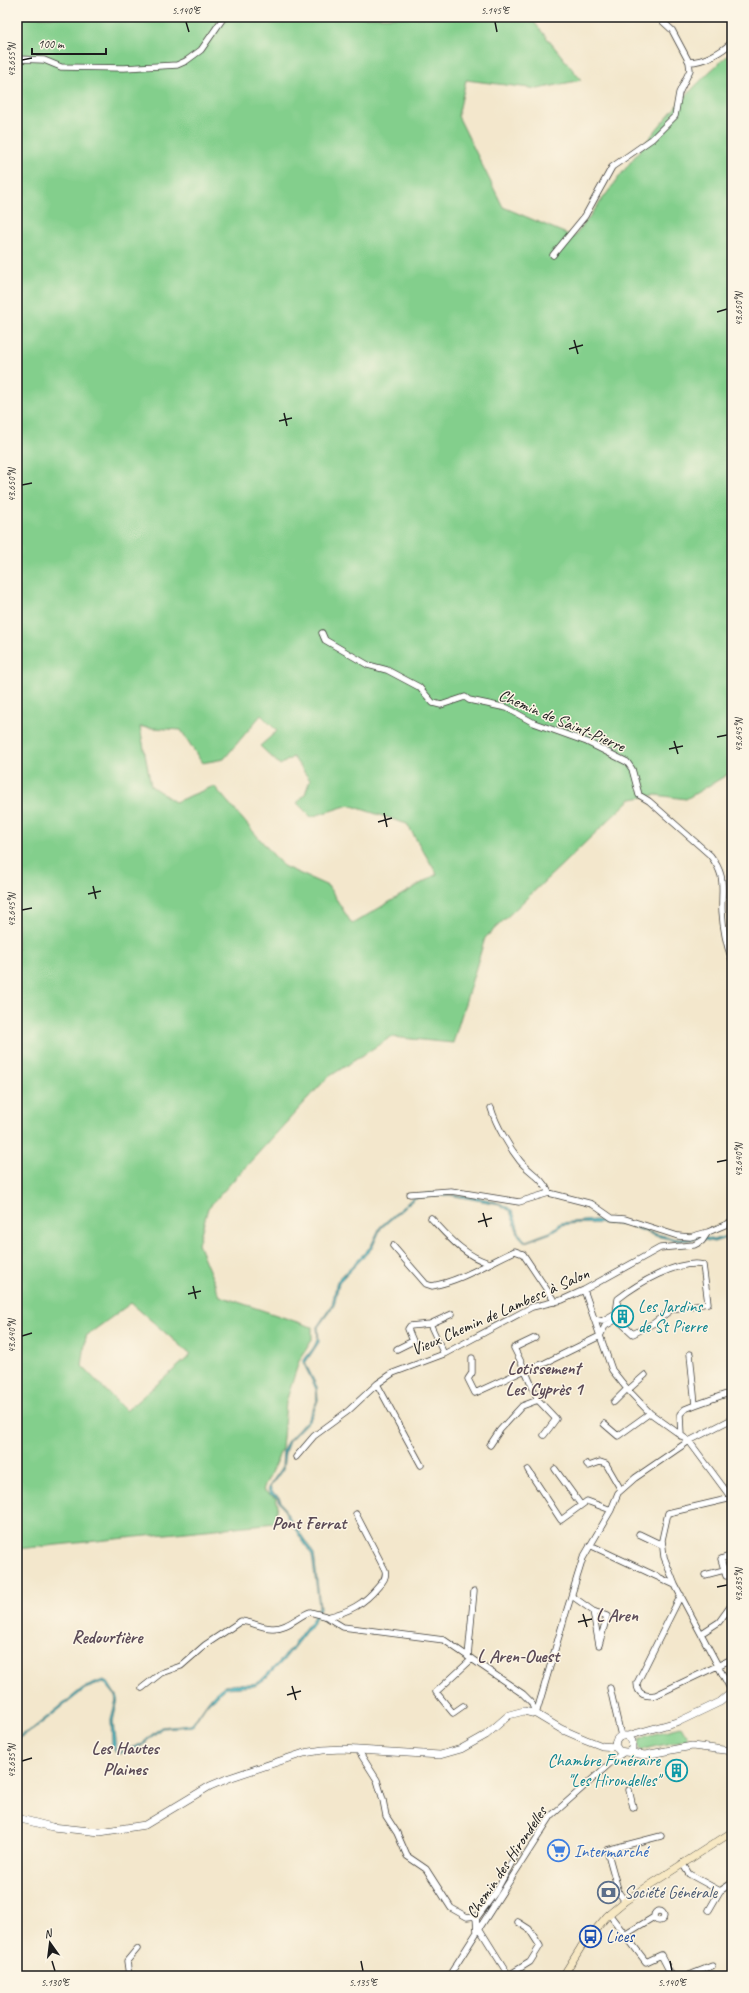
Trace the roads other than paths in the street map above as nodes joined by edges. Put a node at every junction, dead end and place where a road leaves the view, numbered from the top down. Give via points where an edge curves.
1 (224, 17) edge
2 (598, 17) edge
3 (658, 17) edge
4 (592, 18) edge
5 (732, 42) edge
6 (17, 59) edge
7 (689, 62) junction
8 (553, 255) dead end
9 (322, 633) dead end
10 (732, 960) edge
11 (491, 1108) dead end
12 (549, 1193) junction
13 (410, 1194) dead end
14 (431, 1218) dead end
15 (732, 1222) edge
16 (707, 1234) junction
17 (393, 1246) dead end
18 (488, 1263) junction
19 (584, 1290) junction
20 (555, 1302) junction
21 (452, 1314) dead end
22 (617, 1316) junction
23 (594, 1320) junction
24 (430, 1324) junction
25 (600, 1336) junction
26 (535, 1338) dead end
27 (397, 1349) dead end
28 (444, 1354) junction
29 (690, 1354) dead end
30 (472, 1358) dead end
31 (525, 1370) junction
32 (645, 1375) dead end
33 (378, 1384) junction
34 (627, 1390) junction
35 (732, 1392) edge
36 (538, 1400) junction
37 (614, 1402) dead end
38 (694, 1405) junction
39 (650, 1413) junction
40 (732, 1419) edge
41 (604, 1424) dead end
42 (544, 1435) dead end
43 (681, 1436) junction
44 (689, 1441) junction
45 (490, 1445) dead end
46 (296, 1457) dead end
47 (587, 1464) dead end
48 (421, 1465) dead end
49 (555, 1469) dead end
50 (528, 1470) dead end
51 (621, 1490) junction
52 (732, 1498) edge
53 (581, 1505) junction
54 (611, 1510) junction
55 (356, 1514) dead end
56 (639, 1534) dead end
57 (590, 1545) junction
58 (662, 1545) junction
59 (732, 1555) edge
60 (724, 1570) junction
61 (732, 1574) edge
62 (705, 1575) dead end
63 (675, 1585) junction
64 (474, 1591) dead end
65 (681, 1595) junction
66 (572, 1596) junction
67 (732, 1604) edge
68 (593, 1611) junction
69 (327, 1617) junction
70 (702, 1633) junction
71 (470, 1658) junction
72 (732, 1659) edge
73 (718, 1665) junction
74 (142, 1688) dead end
75 (610, 1688) dead end
76 (732, 1692) edge
77 (463, 1706) dead end
78 (536, 1714) junction
79 (625, 1744) junction
80 (358, 1750) junction
81 (732, 1751) edge
82 (629, 1790) dead end
83 (633, 1807) dead end
84 (17, 1818) edge
85 (732, 1832) edge
86 (661, 1836) dead end
87 (517, 1853) dead end
88 (682, 1864) junction
89 (732, 1883) edge
90 (720, 1891) junction
91 (624, 1900) junction
92 (709, 1910) dead end
93 (609, 1914) junction
94 (654, 1917) dead end
95 (476, 1919) junction
96 (518, 1922) dead end
97 (478, 1930) junction
98 (626, 1934) junction
99 (581, 1947) junction
100 (137, 1949) dead end
101 (712, 1966) dead end
102 (509, 1975) edge
103 (129, 1976) edge
104 (449, 1976) edge
105 (563, 1976) edge
106 (672, 1976) edge
107 (687, 1976) edge

1 - 6 street via 201,50 177,65 124,68 61,67 44,60
2 - 4 street
3 - 7 street via 672,30
5 - 7 street via 725,49 696,62
7 - 8 street via 690,70 679,93 675,116 652,139 612,167 584,216
9 - 10 street, Chemin de Saint-Pierre via 325,640 368,666 388,670 419,687 433,703 445,704 465,697 508,708 534,723 587,742 627,762 632,769 639,795 710,855 718,866 723,880 722,912 725,941
11 - 12 street via 495,1121 520,1161 542,1181
12 - 13 street via 519,1202 451,1191
12 - 16 street via 592,1204 612,1218 625,1219 678,1236
14 - 18 street via 464,1251
15 - 16 street, Vieux Chemin de Lambesc à Salon
16 - 19 street, Vieux Chemin de Lambesc à Salon via 702,1241 694,1245 660,1248
17 - 18 street via 426,1284 432,1286 474,1272
18 - 20 street via 515,1251 522,1254
19 - 20 street, Vieux Chemin de Lambesc à Salon
19 - 23 street
20 - 28 street, Vieux Chemin de Lambesc à Salon via 532,1307
21 - 24 street
22 - 22 street via 633,1334 654,1323 672,1309 708,1303 703,1265 695,1263 675,1268 629,1290 618,1299
22 - 23 street via 602,1321
22 - 25 street via 605,1326
23 - 25 street
24 - 27 street via 410,1326 408,1329 413,1341
24 - 28 street
25 - 31 street
25 - 34 street via 612,1370
26 - 31 street via 514,1348
28 - 33 street, Vieux Chemin de Lambesc à Salon via 393,1373
29 - 38 street
30 - 31 street via 472,1373 468,1379 476,1393
31 - 36 street
32 - 34 street
33 - 46 street, Vieux Chemin de Lambesc à Salon via 348,1411 314,1436
33 - 48 street
34 - 37 street
34 - 39 street
35 - 38 street
36 - 42 street via 556,1419
36 - 45 street via 522,1406
38 - 43 street via 680,1414
39 - 41 street via 618,1436
39 - 43 street
40 - 44 street
43 - 44 street
44 - 51 street
44 - 52 street
47 - 51 street via 606,1464
49 - 53 street
50 - 53 street via 561,1520
51 - 54 street
52 - 58 street via 668,1513
53 - 54 street via 587,1501
54 - 57 street
55 - 69 street via 385,1570 385,1576 368,1599 348,1610
56 - 58 street
57 - 63 street
57 - 66 street via 583,1558
58 - 63 street
59 - 60 street via 721,1559
60 - 61 street via 726,1576
60 - 62 street
63 - 65 street
64 - 71 street
65 - 70 street
65 - 73 street via 637,1683 637,1689 642,1695 656,1695
66 - 68 street
66 - 78 street via 543,1698
67 - 70 street via 719,1622
68 - 68 street via 597,1632 599,1645 608,1616
69 - 71 street via 343,1628 444,1640
69 - 74 street via 307,1613 300,1619 272,1628 241,1621 205,1645 181,1666 161,1673
70 - 73 street
71 - 77 street via 436,1692 452,1713
71 - 78 street via 523,1694 531,1702
72 - 73 street
73 - 76 street
75 - 79 street
76 - 79 street via 720,1702 678,1722 640,1732
78 - 79 street via 561,1729 606,1746
78 - 80 street via 515,1712 486,1735 461,1749 440,1755
79 - 81 street via 638,1754 692,1746
79 - 97 street, Chemin des Hirondelles via 616,1758 551,1816
80 - 84 street via 304,1753 229,1778 210,1786 145,1826 100,1832 52,1827
80 - 95 street via 376,1780 386,1816 407,1856 426,1869 451,1908 467,1917 474,1915
82 - 83 street
85 - 88 main road
86 - 91 street via 607,1850 619,1893
87 - 95 street via 495,1893
88 - 90 street via 689,1874
88 - 91 main road
89 - 90 street
90 - 92 street
91 - 93 main road
91 - 99 main road via 607,1911
93 - 98 street
93 - 99 main road
94 - 98 street
95 - 97 street
96 - 102 street via 529,1928 540,1946 530,1962
97 - 102 street
97 - 104 street, Chemin des Hirondelles
98 - 106 street via 646,1962 661,1955
99 - 105 main road
100 - 103 street via 127,1961
101 - 107 street

